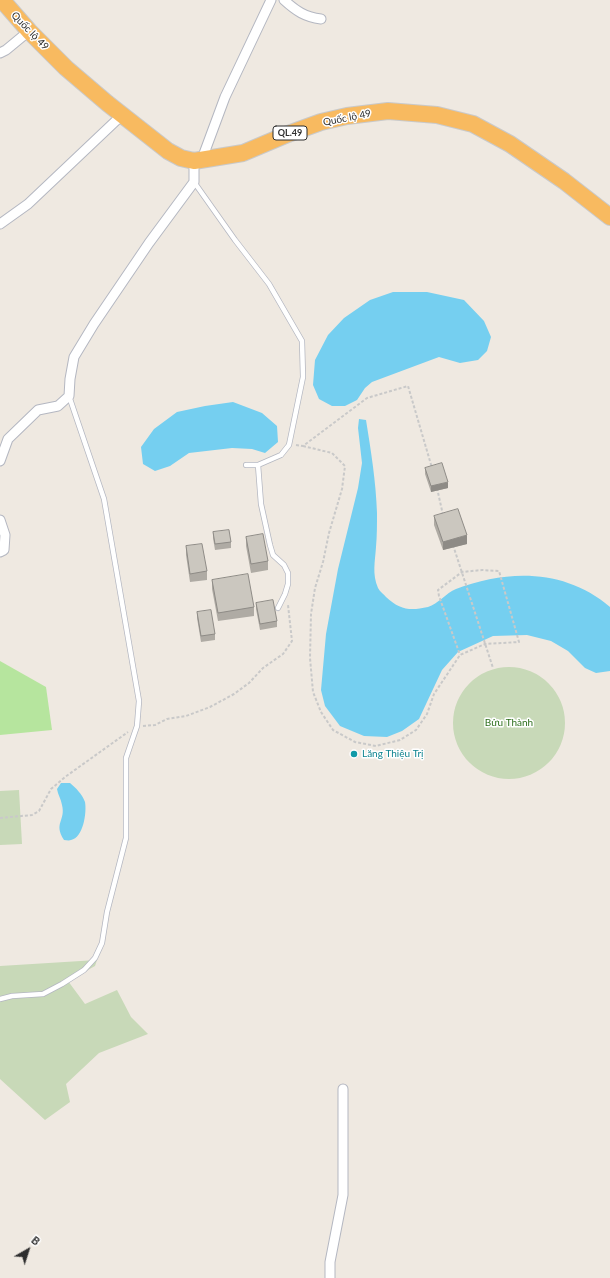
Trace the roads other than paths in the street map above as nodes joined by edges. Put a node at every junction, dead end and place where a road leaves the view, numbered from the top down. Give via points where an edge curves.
1 (2, 0) edge
2 (271, 0) edge
3 (284, 0) edge
4 (321, 19) dead end
5 (29, 31) junction
6 (0, 53) edge
7 (122, 115) junction
8 (198, 160) junction
9 (194, 182) junction
10 (610, 217) edge
11 (0, 224) edge
12 (69, 396) junction
13 (0, 460) edge
14 (246, 465) dead end
15 (258, 465) junction
16 (0, 520) edge
17 (0, 552) edge
18 (278, 608) dead end
19 (0, 999) edge
20 (343, 1089) dead end
21 (330, 1278) edge

1 - 5 highway, Quốc lộ 49 / QL.49
2 - 8 street
3 - 4 street via 309,17
5 - 6 street
5 - 7 highway, Quốc lộ 49 / QL.49 via 66,68
7 - 8 highway, Quốc lộ 49 / QL.49 via 168,151 182,158
7 - 11 street via 28,204
8 - 9 street
8 - 10 highway, Quốc lộ 49 / QL.49 via 243,153 321,122 347,116 388,111 437,115 473,124 510,144 564,180
9 - 12 street via 141,255 74,357
9 - 15 lane via 269,284 302,341 303,377 289,445 281,455
12 - 13 street via 58,406 38,410 8,439
12 - 19 lane via 104,499 139,702 137,726 126,758 126,838 107,912 102,943 96,958 68,981 43,994
14 - 15 lane
15 - 18 lane via 260,504 270,545 273,555 284,565 288,573 288,584
16 - 17 street via 5,535 4,550
20 - 21 street via 343,1195 330,1262

